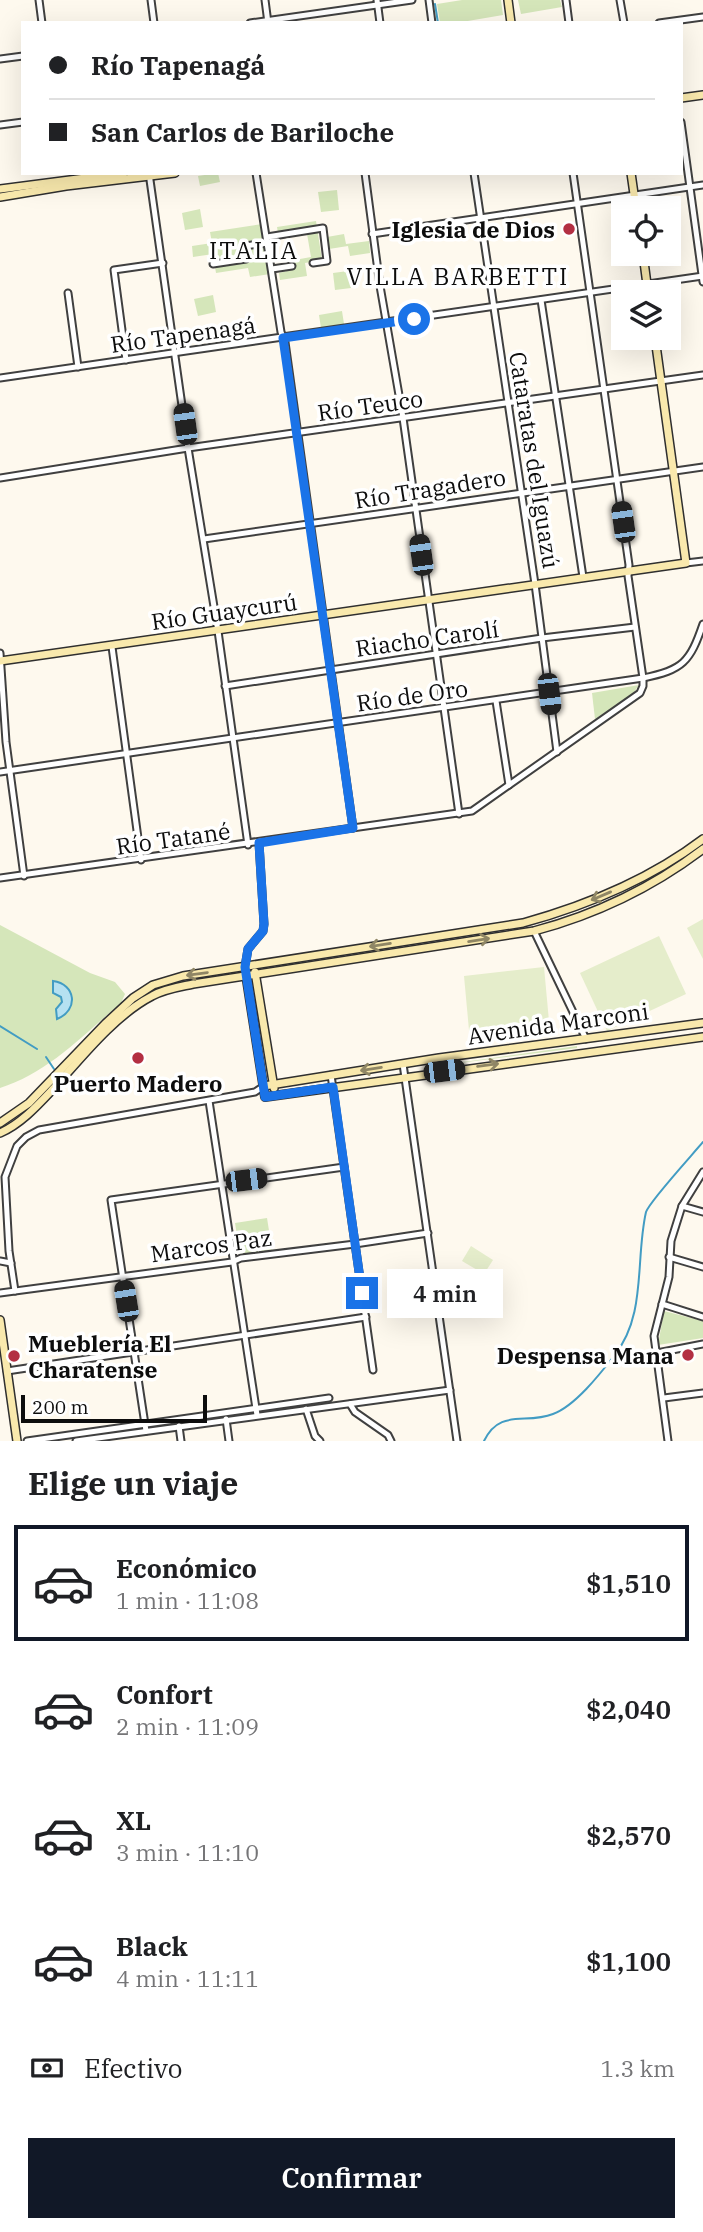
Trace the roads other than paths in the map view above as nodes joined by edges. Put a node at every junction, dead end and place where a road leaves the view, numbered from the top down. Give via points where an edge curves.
1 (39, 0) edge
2 (151, 0) edge
3 (265, 0) edge
4 (412, 0) edge
5 (429, 0) edge
6 (508, 0) edge
7 (566, 0) edge
8 (621, 0) edge
9 (377, 2) edge
10 (703, 17) edge
11 (42, 21) edge
12 (154, 21) edge
13 (268, 21) edge
14 (273, 21) edge
15 (380, 21) edge
16 (432, 21) edge
17 (511, 21) edge
18 (569, 21) edge
19 (624, 21) edge
20 (674, 21) edge
21 (21, 56) edge
22 (0, 59) edge
23 (703, 95) edge
24 (683, 98) edge
25 (21, 122) edge
26 (0, 125) edge
27 (683, 135) edge
28 (107, 175) edge
29 (149, 175) edge
30 (257, 175) edge
31 (365, 175) edge
32 (474, 175) edge
33 (573, 175) edge
34 (631, 175) edge
35 (65, 180) edge
36 (703, 185) edge
37 (691, 187) junction
38 (0, 188) edge
39 (634, 194) junction
40 (0, 197) edge
41 (577, 202) junction
42 (480, 217) junction
43 (372, 234) junction
44 (268, 240) junction
45 (163, 263) junction
46 (313, 263) dead end
47 (213, 264) dead end
48 (292, 267) dead end
49 (272, 269) junction
50 (703, 278) edge
51 (681, 282) edge
52 (611, 291) edge
53 (68, 293) dead end
54 (590, 293) junction
55 (541, 300) junction
56 (493, 306) junction
57 (387, 323) junction
58 (283, 338) junction
59 (657, 350) edge
60 (175, 353) junction
61 (126, 360) junction
62 (78, 367) junction
63 (703, 375) edge
64 (0, 378) edge
65 (662, 380) junction
66 (605, 388) junction
67 (556, 396) junction
68 (507, 403) junction
69 (403, 418) junction
70 (297, 433) junction
71 (188, 448) junction
72 (703, 467) edge
73 (674, 471) junction
74 (0, 478) edge
75 (617, 478) junction
76 (568, 485) junction
77 (521, 492) junction
78 (414, 509) junction
79 (309, 524) junction
80 (204, 539) junction
81 (703, 561) edge
82 (686, 563) junction
83 (628, 572) junction
84 (583, 577) junction
85 (535, 584) junction
86 (428, 600) junction
87 (322, 616) junction
88 (703, 624) edge
89 (635, 627) junction
90 (218, 631) junction
91 (542, 639) junction
92 (112, 647) junction
93 (0, 653) edge
94 (436, 655) junction
95 (0, 661) edge
96 (331, 670) junction
97 (643, 678) junction
98 (225, 685) junction
99 (549, 694) junction
100 (496, 701) junction
101 (444, 708) junction
102 (337, 723) junction
103 (232, 738) junction
104 (557, 752) junction
105 (126, 754) junction
106 (10, 771) junction
107 (0, 772) edge
108 (509, 785) junction
109 (459, 814) junction
110 (353, 828) junction
111 (703, 839) edge
112 (259, 843) junction
113 (248, 845) junction
114 (703, 849) edge
115 (141, 860) junction
116 (24, 876) junction
117 (0, 878) edge
118 (534, 931) junction
119 (254, 965) junction
120 (245, 967) junction
121 (256, 976) junction
122 (247, 977) junction
123 (703, 1023) edge
124 (703, 1037) edge
125 (586, 1039) junction
126 (588, 1052) junction
127 (404, 1064) junction
128 (331, 1075) junction
129 (405, 1076) junction
130 (274, 1084) junction
131 (264, 1086) junction
132 (333, 1087) junction
133 (255, 1092) junction
134 (275, 1096) junction
135 (265, 1097) junction
136 (209, 1101) junction
137 (0, 1123) edge
138 (0, 1133) edge
139 (344, 1167) junction
140 (703, 1172) edge
141 (221, 1183) junction
142 (682, 1206) junction
143 (703, 1212) edge
144 (428, 1233) junction
145 (355, 1244) junction
146 (669, 1257) junction
147 (0, 1261) edge
148 (232, 1262) junction
149 (11, 1263) junction
150 (703, 1267) edge
151 (122, 1275) junction
152 (15, 1291) junction
153 (0, 1293) edge
154 (662, 1304) junction
155 (366, 1317) junction
156 (703, 1317) edge
157 (0, 1320) edge
158 (244, 1335) junction
159 (703, 1344) edge
160 (134, 1352) junction
161 (657, 1353) junction
162 (373, 1370) dead end
163 (7, 1371) junction
164 (450, 1390) junction
165 (10, 1392) junction
166 (0, 1393) edge
167 (703, 1393) edge
168 (329, 1398) dead end
169 (664, 1398) junction
170 (350, 1404) junction
171 (306, 1409) junction
172 (257, 1412) junction
173 (226, 1419) junction
174 (179, 1426) junction
175 (146, 1428) junction
176 (133, 1433) junction
177 (87, 1440) edge
178 (17, 1441) edge
179 (27, 1441) edge
180 (35, 1441) edge
181 (76, 1441) edge
182 (134, 1441) edge
183 (181, 1441) edge
184 (229, 1441) edge
185 (320, 1441) edge
186 (391, 1441) edge
187 (457, 1441) edge
188 (667, 1441) edge

1 - 11 street
2 - 12 street
3 - 13 street
4 - 9 street
5 - 16 street
6 - 17 main road
7 - 18 street
8 - 19 street
9 - 14 street
9 - 15 street
10 - 20 street
21 - 22 street
23 - 24 main road
25 - 26 street
27 - 37 street
28 - 35 main road
29 - 35 main road
29 - 45 street
30 - 44 street
31 - 43 street
32 - 42 street, Cataratas del Iguazú
33 - 41 street
34 - 39 main road
35 - 38 main road
35 - 40 main road
36 - 37 street
37 - 39 street
37 - 50 street
39 - 41 street
41 - 42 street
41 - 54 street
42 - 43 street
42 - 56 street, Cataratas del Iguazú
43 - 57 street
44 - 46 street via 323,228 327,261
44 - 47 street via 244,246 246,259
44 - 49 street
45 - 60 street
45 - 61 street via 114,270
48 - 49 street
49 - 58 street
50 - 51 street, Río Tapenagá
52 - 54 street, Río Tapenagá
53 - 62 street
54 - 55 street, Río Tapenagá
54 - 66 street
55 - 56 street, Río Tapenagá
55 - 67 street
56 - 57 street, Río Tapenagá
56 - 68 street, Cataratas del Iguazú
57 - 58 street, Río Tapenagá
57 - 69 street
58 - 60 street, Río Tapenagá
58 - 70 street
59 - 65 main road
60 - 61 street, Río Tapenagá
60 - 71 street
61 - 62 street, Río Tapenagá
62 - 64 street, Río Tapenagá
63 - 65 street, Río Teuco
65 - 66 street, Río Teuco
65 - 73 main road
66 - 67 street, Río Teuco
66 - 75 street
67 - 68 street, Río Teuco
67 - 76 street
68 - 69 street, Río Teuco
68 - 77 street, Cataratas del Iguazú
69 - 70 street, Río Teuco
69 - 78 street
70 - 71 street, Río Teuco
70 - 79 street
71 - 74 street, Río Teuco
71 - 80 street
72 - 73 street, Río Tragadero
73 - 75 street, Río Tragadero
73 - 82 main road
75 - 76 street, Río Tragadero
75 - 83 street
76 - 77 street, Río Tragadero
76 - 84 street
77 - 78 street, Río Tragadero
77 - 85 street, Cataratas del Iguazú
78 - 79 street, Río Tragadero
78 - 86 street
79 - 80 street, Río Tragadero
79 - 87 street
80 - 90 street
81 - 82 street, Río Guaycurú
82 - 83 main road, Río Guaycurú
83 - 84 main road, Río Guaycurú
83 - 89 street
84 - 85 main road, Río Guaycurú
85 - 86 main road, Río Guaycurú
85 - 91 street, Cataratas del Iguazú
86 - 87 main road, Río Guaycurú
86 - 94 street
87 - 90 main road, Río Guaycurú
87 - 96 street
88 - 97 street, Río de Oro via 694,650 684,662 668,673
89 - 91 street, Riacho Carolí
89 - 97 street
90 - 92 main road, Río Guaycurú
90 - 98 street
91 - 94 street, Riacho Carolí
91 - 99 street, Cataratas del Iguazú
92 - 95 main road, Río Guaycurú
92 - 105 street
93 - 95 street
94 - 96 street, Riacho Carolí
94 - 101 street
95 - 106 street
96 - 98 street, Riacho Carolí
96 - 102 street
97 - 99 street, Río de Oro
97 - 104 street, Río Tatané via 640,693
98 - 103 street
99 - 100 street, Río de Oro
99 - 104 street, Cataratas del Iguazú
100 - 101 street, Río de Oro
100 - 108 street
101 - 102 street, Río de Oro
101 - 109 street
102 - 103 street, Río de Oro
102 - 110 street
103 - 105 street, Río de Oro
103 - 113 street
104 - 108 street, Río Tatané
105 - 106 street, Río de Oro
105 - 115 street
106 - 107 street, Río de Oro
106 - 116 street
108 - 109 street, Río Tatané via 472,811
109 - 110 street, Río Tatané
110 - 112 street, Río Tatané
111 -> 119 main road via 628,885 523,923
112 - 113 street, Río Tatané
112 - 120 street via 264,924 248,949
113 - 115 street, Río Tatané
114 - 118 main road via 632,893 567,922
115 - 116 street, Río Tatané
116 - 117 street, Río Tatané
121 -> 118 main road
118 - 125 street
119 - 120 main road
119 - 121 main road
120 - 122 main road
120 -> 137 main road via 183,976 144,990 29,1103
121 - 122 main road
121 - 130 main road
122 - 131 main road
122 - 138 main road via 167,989 140,1003 27,1115
123 - 125 main road, Avenida Marconi
124 - 126 main road, Avenida Marconi
125 - 126 main road
125 - 127 main road, Avenida Marconi
129 -> 126 main road, Avenida Marconi
127 -> 128 main road, Avenida Marconi
127 - 129 street
128 - 130 main road, Avenida Marconi
128 - 132 street
129 - 132 main road, Avenida Marconi
129 - 144 street
130 - 131 main road, Avenida Marconi
130 - 134 main road
131 - 133 street, Avenida Marconi
131 - 135 main road
132 - 134 main road, Avenida Marconi
132 - 139 street
133 - 135 street
133 - 136 street, Avenida Marconi
134 - 135 main road, Avenida Marconi
136 - 141 street
136 - 149 street, Avenida Marconi via 39,1130 26,1137 17,1146 5,1177
139 - 141 street
139 - 145 street
140 - 142 street
141 - 148 street
141 - 151 street via 111,1200
142 - 143 street
142 - 146 street
144 - 145 street, Marcos Paz
144 - 164 street
145 - 148 street, Marcos Paz
145 - 155 street
146 - 150 street
146 - 154 street
147 - 149 street
148 - 151 street, Marcos Paz
148 - 158 street
149 - 152 street
151 - 152 street, Marcos Paz
151 - 160 street
152 - 153 street, Marcos Paz
154 - 156 street
154 - 161 street via 654,1336
155 - 158 street
155 - 162 street
157 - 163 main road
158 - 160 street
158 - 172 street
159 - 161 street
160 - 163 street
160 - 175 street
161 - 169 street
163 - 165 main road
164 - 170 street
164 - 187 street
165 - 166 main road
165 - 178 main road
167 - 169 street
168 - 172 street
169 - 188 street
170 - 171 street
170 - 186 street
171 - 172 street
171 - 185 street
172 - 173 street
172 - 175 street
173 - 174 street
173 - 184 street
174 - 175 street
174 - 183 street
175 - 176 street
175 - 180 street
176 - 177 street
176 - 182 street
177 - 181 street
179 - 180 street

